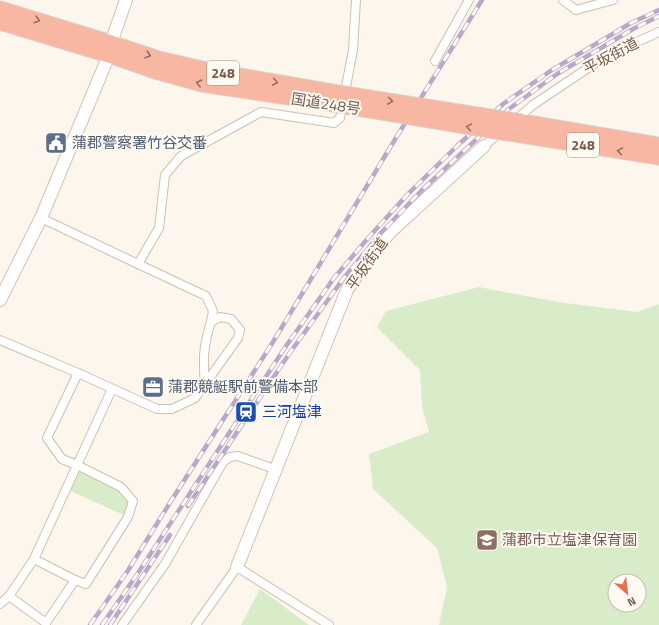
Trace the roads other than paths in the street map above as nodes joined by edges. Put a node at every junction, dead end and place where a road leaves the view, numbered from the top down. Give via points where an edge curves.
1 (126, 0) edge
2 (356, 0) edge
3 (469, 0) edge
4 (563, 0) edge
5 (613, 0) edge
6 (0, 9) edge
7 (0, 22) edge
8 (659, 32) edge
9 (110, 49) junction
10 (435, 61) dead end
11 (336, 99) junction
12 (659, 145) edge
13 (484, 146) joint
14 (659, 157) edge
15 (41, 218) junction
16 (138, 264) junction
17 (0, 300) edge
18 (211, 322) junction
19 (0, 340) edge
20 (78, 373) junction
21 (205, 385) junction
22 (112, 388) junction
23 (77, 465) junction
24 (277, 470) junction
25 (34, 559) junction
26 (237, 568) junction
27 (75, 580) junction
28 (9, 596) junction
29 (0, 604) edge
30 (122, 625) edge
31 (196, 625) edge
32 (329, 625) edge

1 - 9 street
2 - 16 street via 353,50 340,118 334,123 261,112 181,156 165,175 159,228
3 - 10 street
4 - 5 street via 576,10
6 -> 9 highway, 国道248号 / 248
7 - 9 highway, 国道248号 / 248
8 - 13 street, 平坂街道 via 606,56 582,71 533,105
9 - 11 highway, 国道248号 / 248
9 - 15 street
11 -> 12 highway, 国道248号 / 248, bridge via 522,122
14 -> 11 highway, 国道248号 / 248, bridge via 508,133
13 - 24 street, 平坂街道 via 390,232 347,290
15 - 16 street
15 - 17 street
16 - 18 street via 206,296 213,311
18 - 21 street via 205,339
18 - 21 street via 220,317 231,319 240,330 238,338
19 - 20 street
20 - 22 street
20 - 23 street via 47,438 62,459
21 - 22 street via 195,398 172,409 157,409
22 - 23 street
23 - 25 street
23 - 27 street via 121,487 133,500 128,517 86,584
24 - 26 street, 平坂街道
24 - 30 street via 238,456 230,457 223,462 165,564
25 - 27 street
25 - 28 street
26 - 31 street, 平坂街道
26 - 32 street
27 - 28 street via 46,623
28 - 29 street

